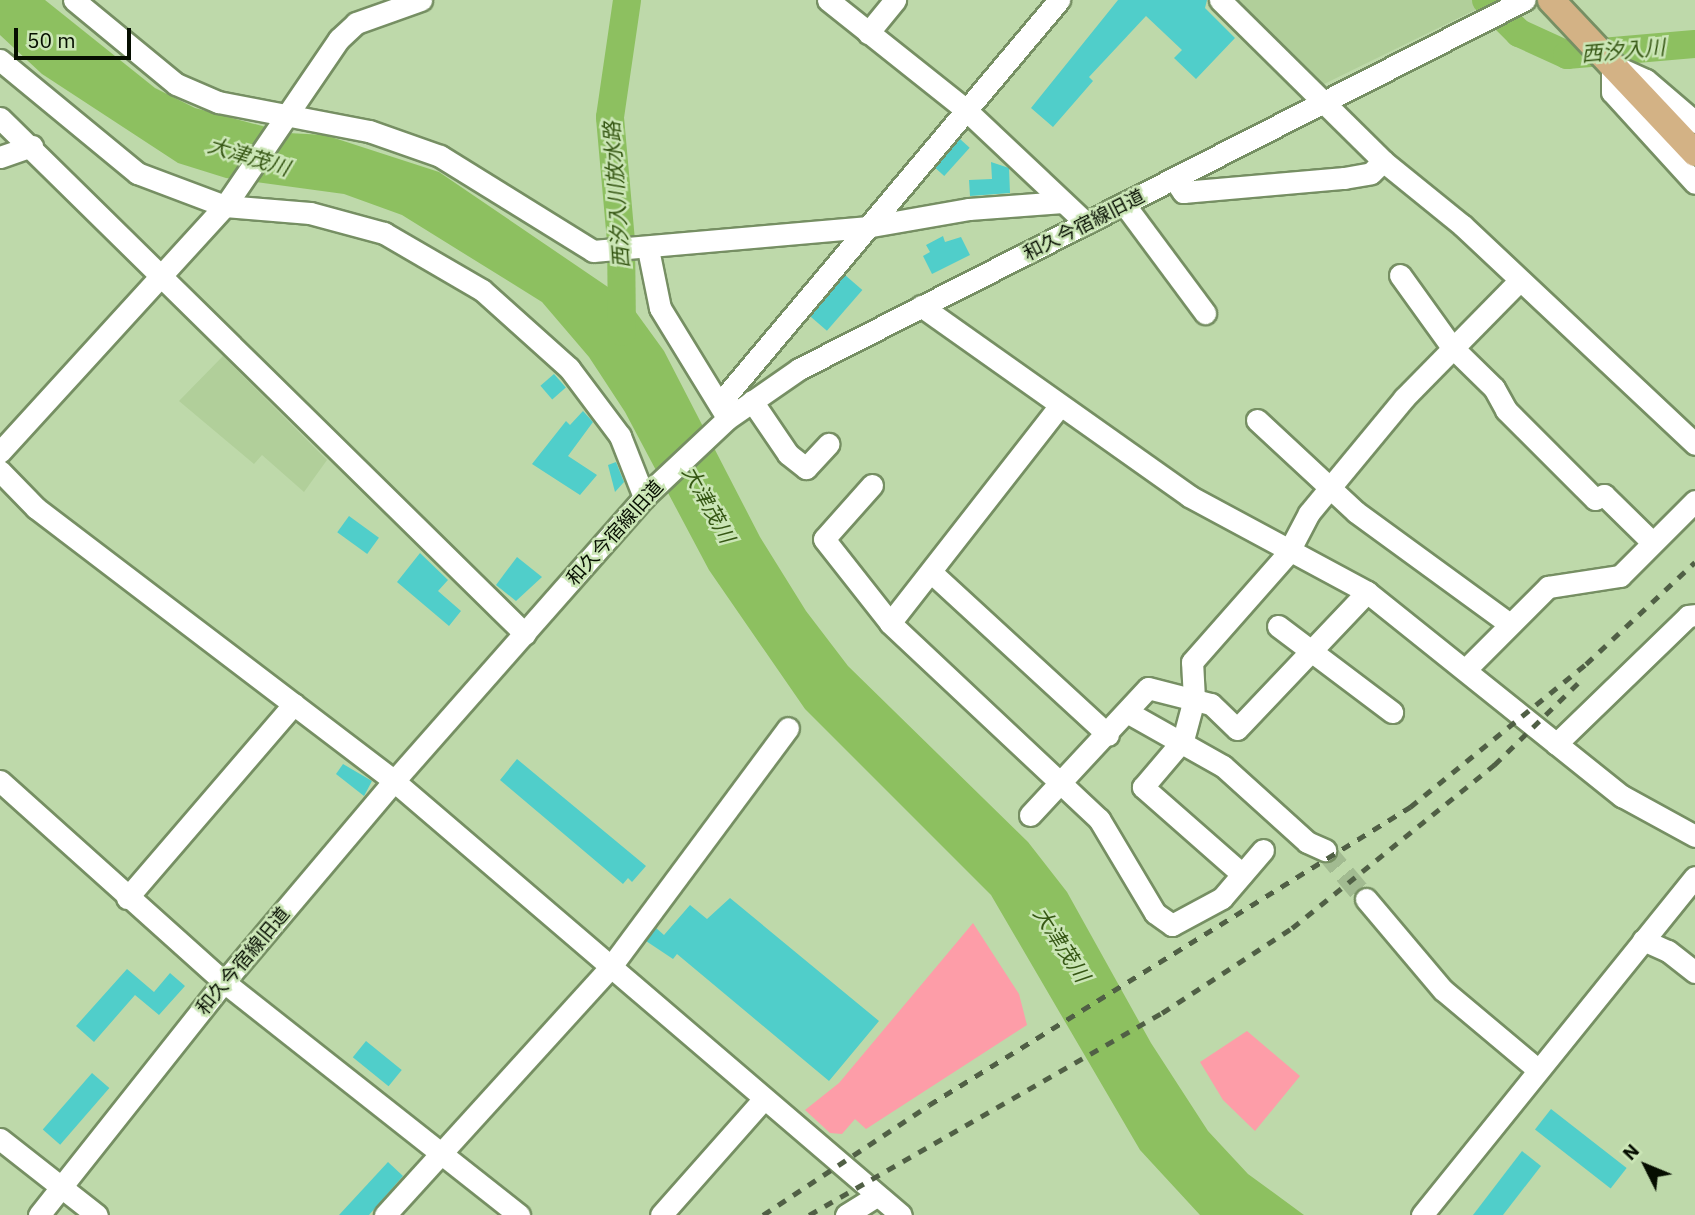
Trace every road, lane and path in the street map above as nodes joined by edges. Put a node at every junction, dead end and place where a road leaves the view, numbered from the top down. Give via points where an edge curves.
1 (74, 0) edge
2 (421, 0) edge
3 (828, 0) edge
4 (894, 0) edge
5 (1059, 0) edge
6 (1220, 0) edge
7 (1550, 0) edge
8 (1519, 2) edge
9 (869, 33) junction
10 (0, 60) edge
11 (1612, 65) junction
12 (1324, 103) junction
13 (965, 109) junction
14 (290, 114) junction
15 (0, 118) edge
16 (1639, 123) junction
17 (1685, 127) edge
18 (32, 146) junction
19 (1695, 153) edge
20 (0, 157) edge
21 (1384, 161) junction
22 (1174, 179) junction
23 (1695, 183) edge
24 (1063, 202) junction
25 (1124, 204) junction
26 (225, 206) junction
27 (1086, 223) junction
28 (866, 227) junction
29 (649, 249) junction
30 (163, 274) junction
31 (1400, 275) dead end
32 (1520, 280) junction
33 (921, 306) junction
34 (1205, 313) dead end
35 (1451, 346) junction
36 (752, 401) junction
37 (1059, 407) junction
38 (724, 411) junction
39 (1257, 420) dead end
40 (828, 444) dead end
41 (1695, 444) edge
42 (0, 452) edge
43 (0, 471) edge
44 (872, 485) dead end
45 (1328, 488) junction
46 (644, 497) junction
47 (1695, 501) edge
48 (1651, 541) junction
49 (1288, 553) junction
50 (932, 573) junction
51 (1367, 592) junction
52 (1695, 615) edge
53 (890, 623) junction
54 (1508, 623) junction
55 (1278, 626) dead end
56 (525, 634) junction
57 (1313, 652) junction
58 (1467, 668) junction
59 (1194, 699) junction
60 (295, 705) junction
61 (1127, 712) junction
62 (1392, 712) dead end
63 (788, 728) dead end
64 (1108, 735) junction
65 (1183, 740) junction
66 (1556, 744) junction
67 (0, 781) edge
68 (394, 781) junction
69 (1059, 783) junction
70 (1030, 815) dead end
71 (1695, 836) edge
72 (1263, 850) dead end
73 (1325, 850) tunnel mouth
74 (1242, 874) junction
75 (1695, 877) edge
76 (127, 898) junction
77 (1366, 899) tunnel mouth
78 (1643, 940) junction
79 (609, 969) junction
80 (1695, 972) edge
81 (224, 982) junction
82 (1536, 1068) junction
83 (762, 1101) junction
84 (0, 1139) edge
85 (441, 1152) junction
86 (62, 1187) junction
87 (876, 1196) junction
88 (39, 1215) edge
89 (97, 1215) edge
90 (385, 1215) edge
91 (519, 1215) edge
92 (662, 1215) edge
93 (846, 1215) edge
94 (901, 1215) edge
95 (1422, 1215) edge

1 - 14 street via 145,64 176,84 218,103
2 - 14 street via 356,23 339,39
3 - 9 street
4 - 9 street
5 - 13 street
6 - 12 street
7 - 11 main road
8 - 12 street, 和久今宿線旧道
9 - 13 street
10 - 26 street via 137,173
11 - 16 street via 1612,92
11 - 17 main road
11 - 17 street via 1668,95
12 - 21 street
12 - 22 street, 和久今宿線旧道
13 - 24 street
13 - 28 street
14 - 26 street
14 - 29 street via 369,131 440,156 593,251
15 - 18 street
16 - 17 street
16 - 23 street
17 - 19 main road
18 - 20 street
18 - 30 street
21 - 22 street via 1371,173 1344,178 1183,192
21 - 32 street
22 - 25 street, 和久今宿線旧道
24 - 27 street
24 - 28 street via 969,209
25 - 27 street, 和久今宿線旧道
25 - 34 street
26 - 30 street
26 - 46 street via 310,213 384,233 482,290 569,368 620,436
27 - 33 street, 和久今宿線旧道
28 - 29 street
28 - 38 street
29 - 38 street via 660,308
30 - 42 street
30 - 56 street
31 - 35 street
32 - 35 street
32 - 41 street
33 - 36 street, 和久今宿線旧道 via 799,369
33 - 37 street
35 - 45 street
35 - 48 street via 1594,499 1604,495
36 - 38 street, 和久今宿線旧道
36 - 40 street via 788,454 806,468
37 - 49 street via 1189,496 1243,521
37 - 50 street
38 - 46 street, 和久今宿線旧道
39 - 45 street
43 - 60 street via 36,508
44 - 53 street via 824,539
45 - 49 street
45 - 54 street
46 - 56 street, 和久今宿線旧道
47 - 48 street
48 - 54 street via 1620,576 1548,587
49 - 51 street
49 - 59 street via 1192,662
50 - 53 street
50 - 64 street
51 - 57 street
51 - 58 street
52 - 66 street via 1688,616
53 - 69 street
54 - 58 street
55 - 57 street
56 - 68 street, 和久今宿線旧道
57 - 59 street via 1237,729 1211,704
57 - 62 street
58 - 66 street
59 - 61 street via 1148,688
59 - 65 street
60 - 68 street
60 - 76 street
61 - 64 street
61 - 65 street
63 - 79 street
64 - 69 street
65 - 73 street via 1223,766 1307,842
65 - 74 street via 1143,787
66 - 71 street via 1622,796
67 - 76 street
68 - 79 street
68 - 81 street, 和久今宿線旧道
69 - 70 street
69 - 74 street via 1099,819 1155,913 1172,925 1222,898
72 - 74 street
75 - 78 street
76 - 81 street
77 - 82 street via 1443,990
78 - 80 street via 1668,951
78 - 82 street
79 - 83 street
79 - 85 street
81 - 85 street
81 - 86 street, 和久今宿線旧道
82 - 95 street
83 - 87 street
83 - 92 street
84 - 86 street
85 - 90 street
85 - 91 street
86 - 88 street, 和久今宿線旧道
86 - 89 street
87 - 93 street
87 - 94 street

